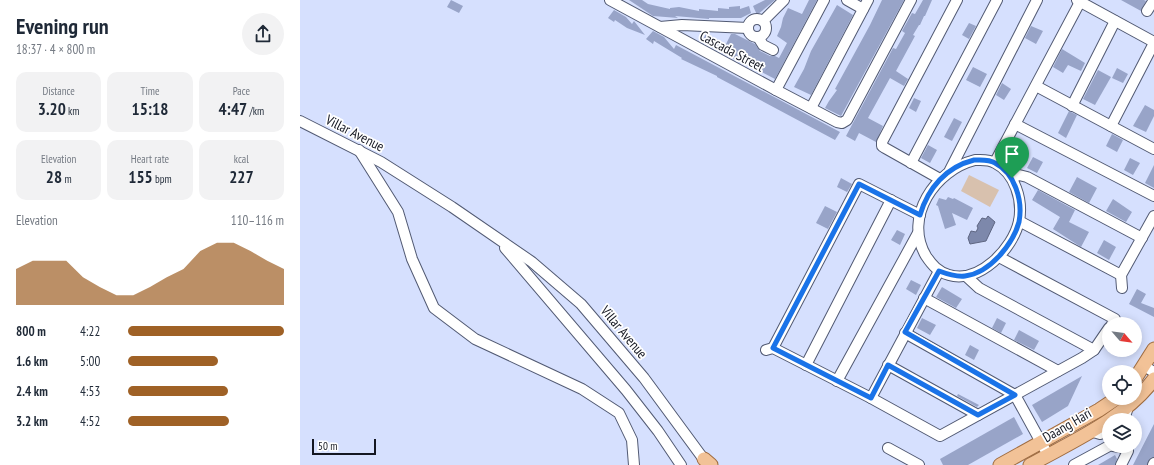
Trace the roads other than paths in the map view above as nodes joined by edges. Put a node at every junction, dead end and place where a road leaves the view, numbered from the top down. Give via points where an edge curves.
1 (610, 0) edge
2 (784, 0) edge
3 (824, 0) edge
4 (847, 0) edge
5 (911, 0) edge
6 (957, 0) edge
7 (997, 0) edge
8 (1037, 0) edge
9 (1154, 0) edge
10 (1078, 1) edge
11 (865, 4) edge
12 (1147, 11) dead end
13 (763, 20) junction
14 (1115, 21) junction
15 (660, 27) junction
16 (748, 28) junction
17 (758, 37) junction
18 (1154, 42) edge
19 (773, 50) dead end
20 (1036, 86) junction
21 (776, 90) junction
22 (1072, 106) junction
23 (811, 108) junction
24 (300, 121) edge
25 (1015, 124) junction
26 (1111, 126) junction
27 (1153, 146) edge
28 (359, 150) junction
29 (995, 162) junction
30 (911, 163) junction
31 (950, 170) junction
32 (1012, 178) junction
33 (940, 179) junction
34 (1154, 196) edge
35 (890, 200) junction
36 (920, 215) junction
37 (1154, 216) edge
38 (1019, 222) junction
39 (918, 233) junction
40 (497, 238) junction
41 (1142, 238) junction
42 (999, 257) junction
43 (939, 271) junction
44 (1121, 275) junction
45 (966, 276) junction
46 (1122, 288) dead end
47 (924, 298) junction
48 (1111, 317) edge
49 (905, 332) junction
50 (1102, 338) edge
51 (1094, 350) junction
52 (1151, 361) edge
53 (806, 365) junction
54 (888, 365) junction
55 (1058, 371) junction
56 (1142, 371) edge
57 (1154, 379) edge
58 (837, 381) junction
59 (1015, 395) junction
60 (871, 398) junction
61 (1106, 405) edge
62 (1128, 407) junction
63 (1126, 413) edge
64 (978, 415) junction
65 (1090, 431) junction
66 (1102, 433) edge
67 (1041, 442) junction
68 (888, 448) dead end
69 (1102, 450) edge
70 (1127, 453) edge
71 (1048, 455) junction
72 (708, 463) edge
73 (634, 465) edge
74 (681, 465) edge
75 (919, 465) edge
76 (1000, 465) edge
77 (1030, 465) edge
78 (1074, 465) edge
79 (1120, 465) edge

1 - 15 street, Cascada Street
2 - 13 street
3 - 21 street
4 - 11 street
5 - 23 street, Cascada Street via 847,120 837,122
6 - 30 street via 882,142 882,146
7 - 30 street
8 - 31 street
9 - 12 street
10 - 14 street
10 - 20 street
11 - 23 street
13 - 16 street via 754,19
13 - 17 street via 765,32
14 - 18 street
14 - 22 street
15 - 16 street via 682,25
15 - 21 street, Cascada Street
16 - 17 street via 752,35
17 - 19 street via 763,45
18 - 26 street
20 - 22 street
20 - 25 street
21 - 23 street, Cascada Street
22 - 26 street
24 - 28 street, Villar Avenue
25 - 29 street
25 - 34 street
26 - 27 street
28 - 40 street, Villar Avenue
28 - 73 street via 398,212 412,259 434,308 475,339 582,389 619,413 632,440
29 - 31 street via 974,160
29 - 32 street
30 - 33 street
31 - 33 street
32 - 38 street via 1020,207
32 - 41 street via 1019,175 1027,177
33 - 36 street via 925,201
35 - 36 street
35 - 53 street
35 - 53 street via 859,184 769,349
36 - 39 street
37 - 41 street
38 - 42 street via 1010,242
38 - 44 street
39 - 43 street via 930,262
39 - 58 street
40 - 72 street, Villar Avenue via 532,262 581,304 644,378
40 - 74 street, Villar Avenue via 626,390
41 - 44 street
42 - 45 street via 986,268
42 - 48 street
43 - 45 street
43 - 47 street
44 - 46 street
45 - 51 street via 979,288
47 - 49 street
47 - 55 street
49 - 54 street
49 - 59 street
50 - 51 street
51 - 55 street
52 - 56 main road
53 - 58 street
54 - 60 street
54 - 64 street
55 - 59 street
57 - 62 main road, Daang Hari
58 - 60 street
59 - 64 street
59 - 67 street
60 - 64 street via 940,436
61 - 67 main road, Daang Hari
62 - 63 street
62 - 65 main road, Daang Hari
65 - 66 street
65 - 71 main road, Daang Hari
67 - 71 street
67 - 76 main road, Daang Hari
68 - 75 street
69 - 78 street
70 - 79 street
71 - 77 main road, Daang Hari

